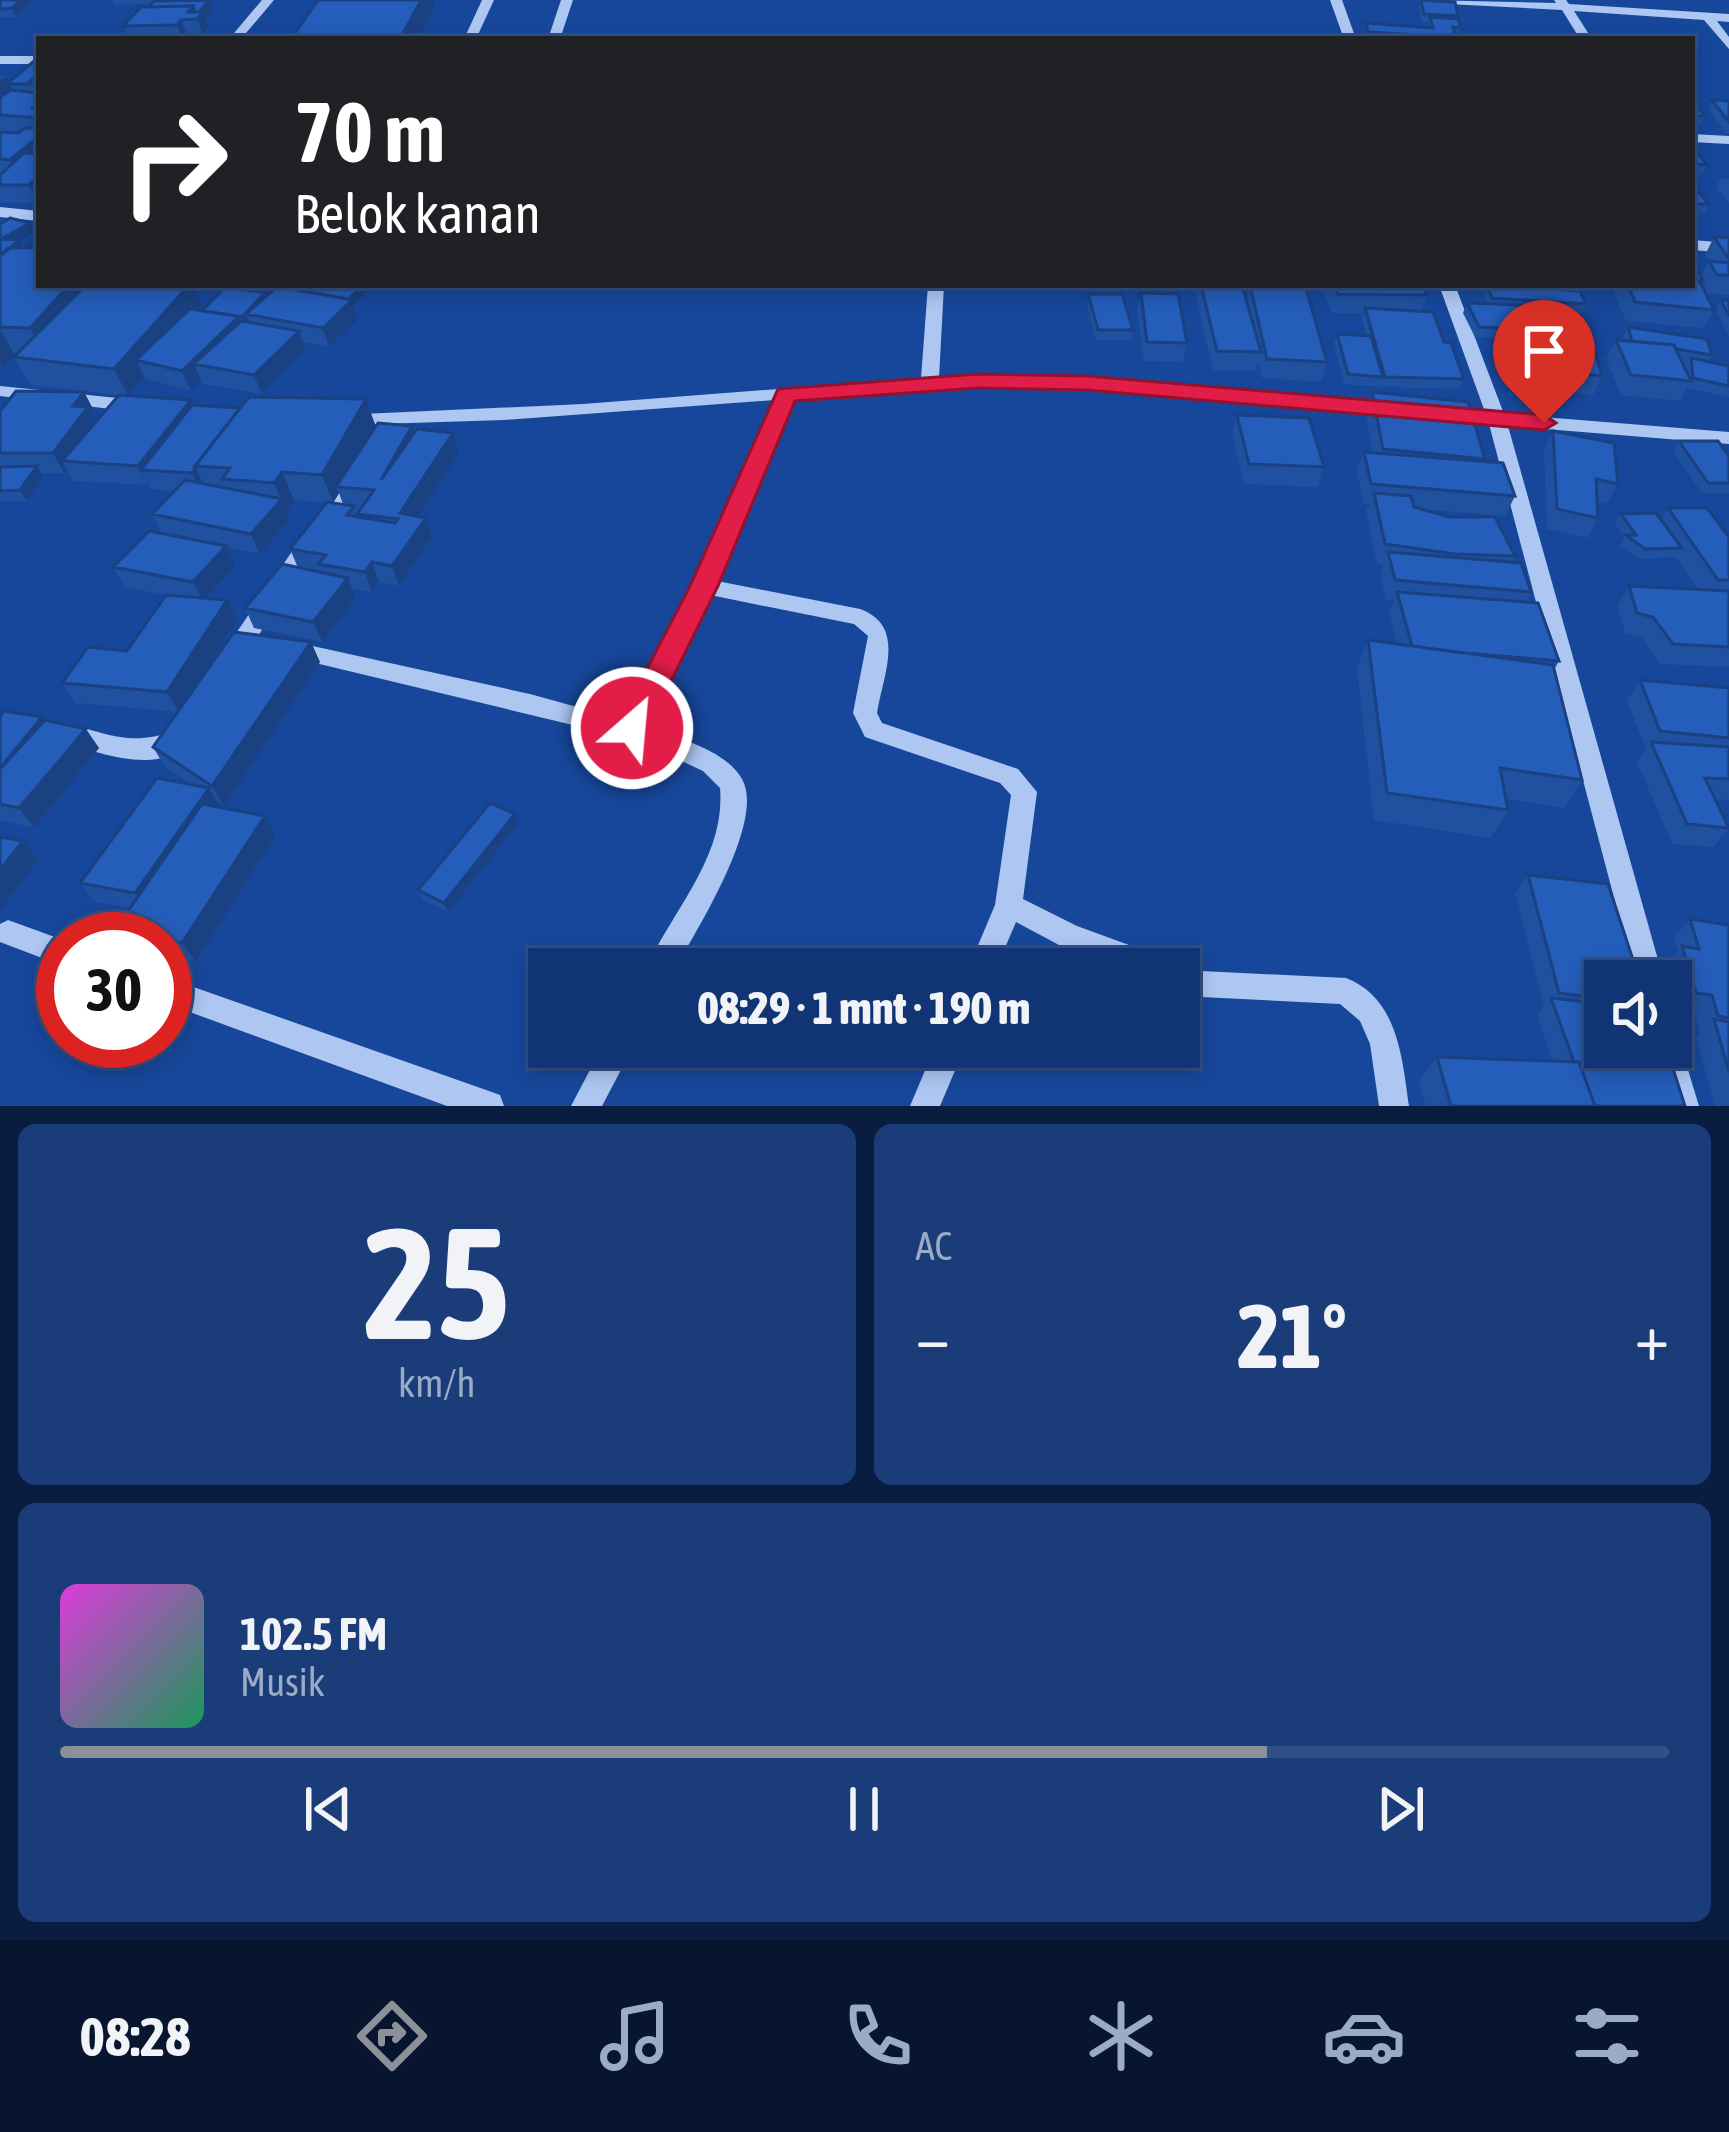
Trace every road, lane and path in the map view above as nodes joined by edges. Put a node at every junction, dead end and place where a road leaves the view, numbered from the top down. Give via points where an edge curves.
1 (268, 0) edge
2 (488, 0) edge
3 (567, 0) edge
4 (1336, 0) edge
5 (1428, 0) edge
6 (1563, 3) edge
7 (1707, 16) junction
8 (1729, 18) edge
9 (238, 36) edge
10 (471, 36) edge
11 (555, 36) edge
12 (1349, 36) edge
13 (1584, 36) edge
14 (1729, 45) edge
15 (0, 60) edge
16 (36, 60) edge
17 (1695, 138) edge
18 (1729, 140) edge
19 (0, 212) edge
20 (36, 216) edge
21 (1695, 245) edge
22 (1729, 248) edge
23 (937, 288) edge
24 (1449, 288) edge
25 (930, 384) junction
26 (16, 387) edge
27 (786, 394) junction
28 (148, 408) edge
29 (1408, 411) edge
30 (1430, 413) edge
31 (325, 419) edge
32 (1497, 419) junction
33 (1729, 438) edge
34 (377, 439) junction
35 (704, 586) junction
36 (244, 638) junction
37 (221, 672) edge
38 (188, 724) edge
39 (42, 728) edge
40 (632, 728) junction
41 (1009, 905) junction
42 (8, 933) dead end
43 (36, 943) edge
44 (671, 948) edge
45 (991, 948) edge
46 (1102, 948) edge
47 (1644, 960) edge
48 (1200, 984) edge
49 (192, 1000) edge
50 (607, 1068) edge
51 (941, 1068) edge
52 (1674, 1068) edge
53 (488, 1106) edge
54 (586, 1106) edge
55 (925, 1106) edge
56 (1394, 1106) edge
57 (1684, 1106) edge

1 - 9 street
2 - 10 street
3 - 11 street
4 - 12 street
5 - 6 street
6 - 7 street
6 - 13 street
7 - 8 street
7 - 14 street
15 - 16 street
17 - 18 street
19 - 20 street
21 - 22 street
23 - 25 street
24 - 32 street
25 - 27 street
25 - 29 street via 1087,383
26 - 28 street
27 - 34 street via 479,418
27 - 35 street
30 - 32 street
31 - 34 street
32 - 33 street
32 - 47 street
34 - 36 street
35 - 40 street
35 - 41 street via 873,625 879,636 865,713 873,730 1009,776 1024,792
36 - 37 street
36 - 40 street
38 - 39 street via 176,741 148,752
40 - 44 street via 722,766 731,782 721,856
41 - 45 street
41 - 46 street
42 - 43 street
48 - 56 street via 1346,991 1370,1011 1384,1042
49 - 53 street
50 - 54 street
51 - 55 street
52 - 57 street

